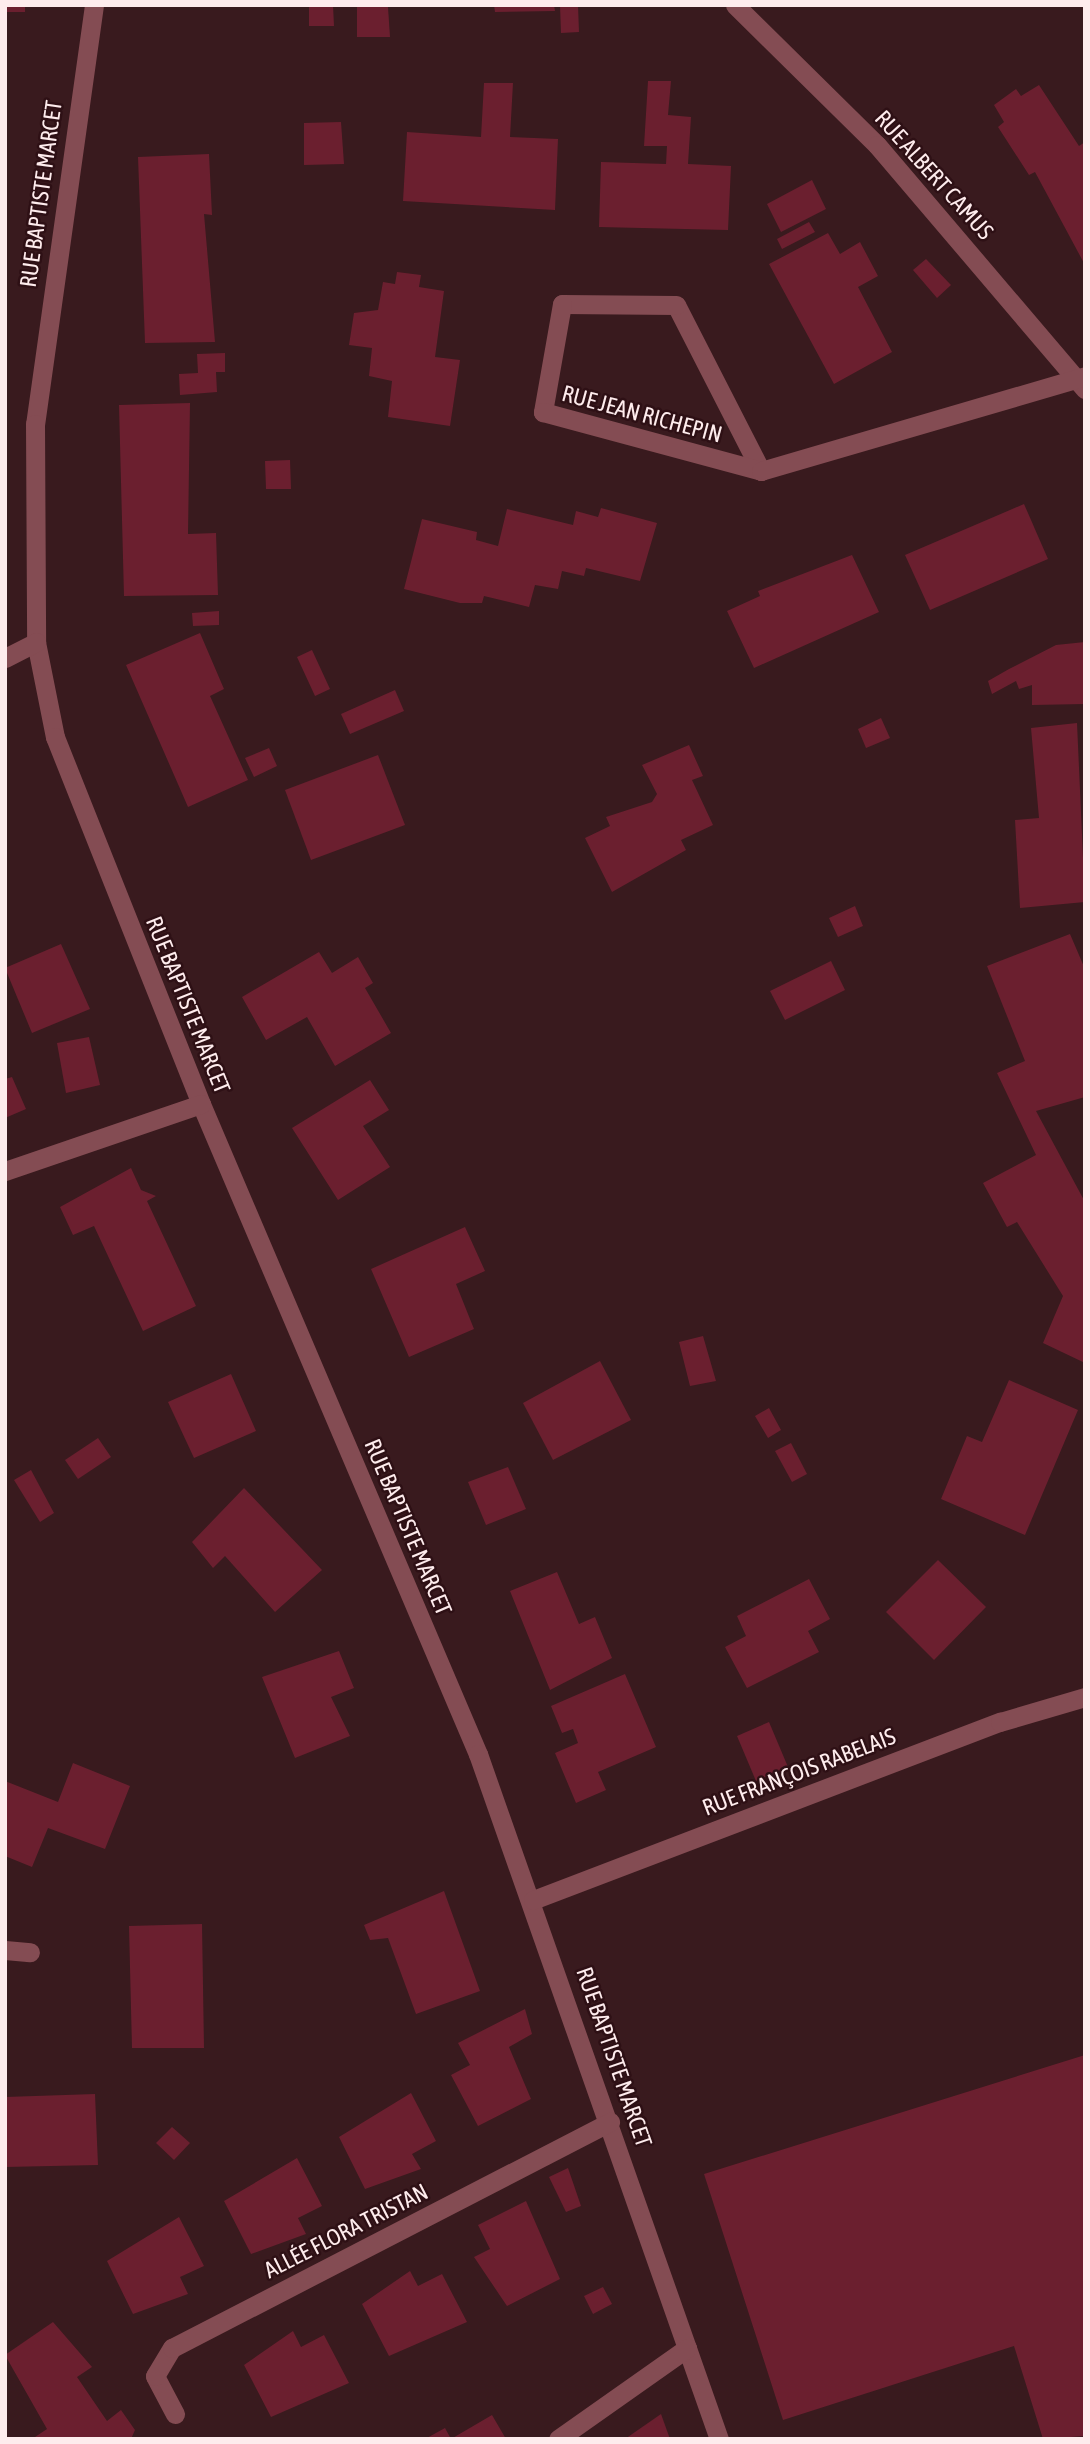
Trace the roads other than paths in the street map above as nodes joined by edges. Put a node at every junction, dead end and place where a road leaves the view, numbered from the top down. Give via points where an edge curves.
1 (94, 5) edge
2 (735, 5) edge
3 (1083, 381) edge
4 (761, 471) junction
5 (36, 642) junction
6 (5, 658) edge
7 (201, 1104) junction
8 (5, 1171) edge
9 (1085, 1697) edge
10 (533, 1900) junction
11 (5, 1950) edge
12 (30, 1952) dead end
13 (610, 2122) junction
14 (687, 2348) junction
15 (175, 2414) dead end
16 (558, 2439) edge
17 (719, 2439) edge

1 - 5 street, RUE BAPTISTE MARCET via 34,424
2 - 3 street, RUE ALBERT CAMUS via 877,145
3 - 4 street
4 - 4 street, RUE JEAN RICHEPIN via 542,412 562,304 676,305
5 - 6 street
5 - 7 street, RUE BAPTISTE MARCET via 55,737
7 - 8 street
7 - 10 street, RUE BAPTISTE MARCET
9 - 10 street, RUE FRANÇOIS RABELAIS via 1000,1722
10 - 13 street, RUE BAPTISTE MARCET
11 - 12 street
13 - 14 street, RUE BAPTISTE MARCET
13 - 15 street, ALLÉE FLORA TRISTAN via 172,2348 155,2375
14 - 16 street
14 - 17 street, RUE BAPTISTE MARCET

